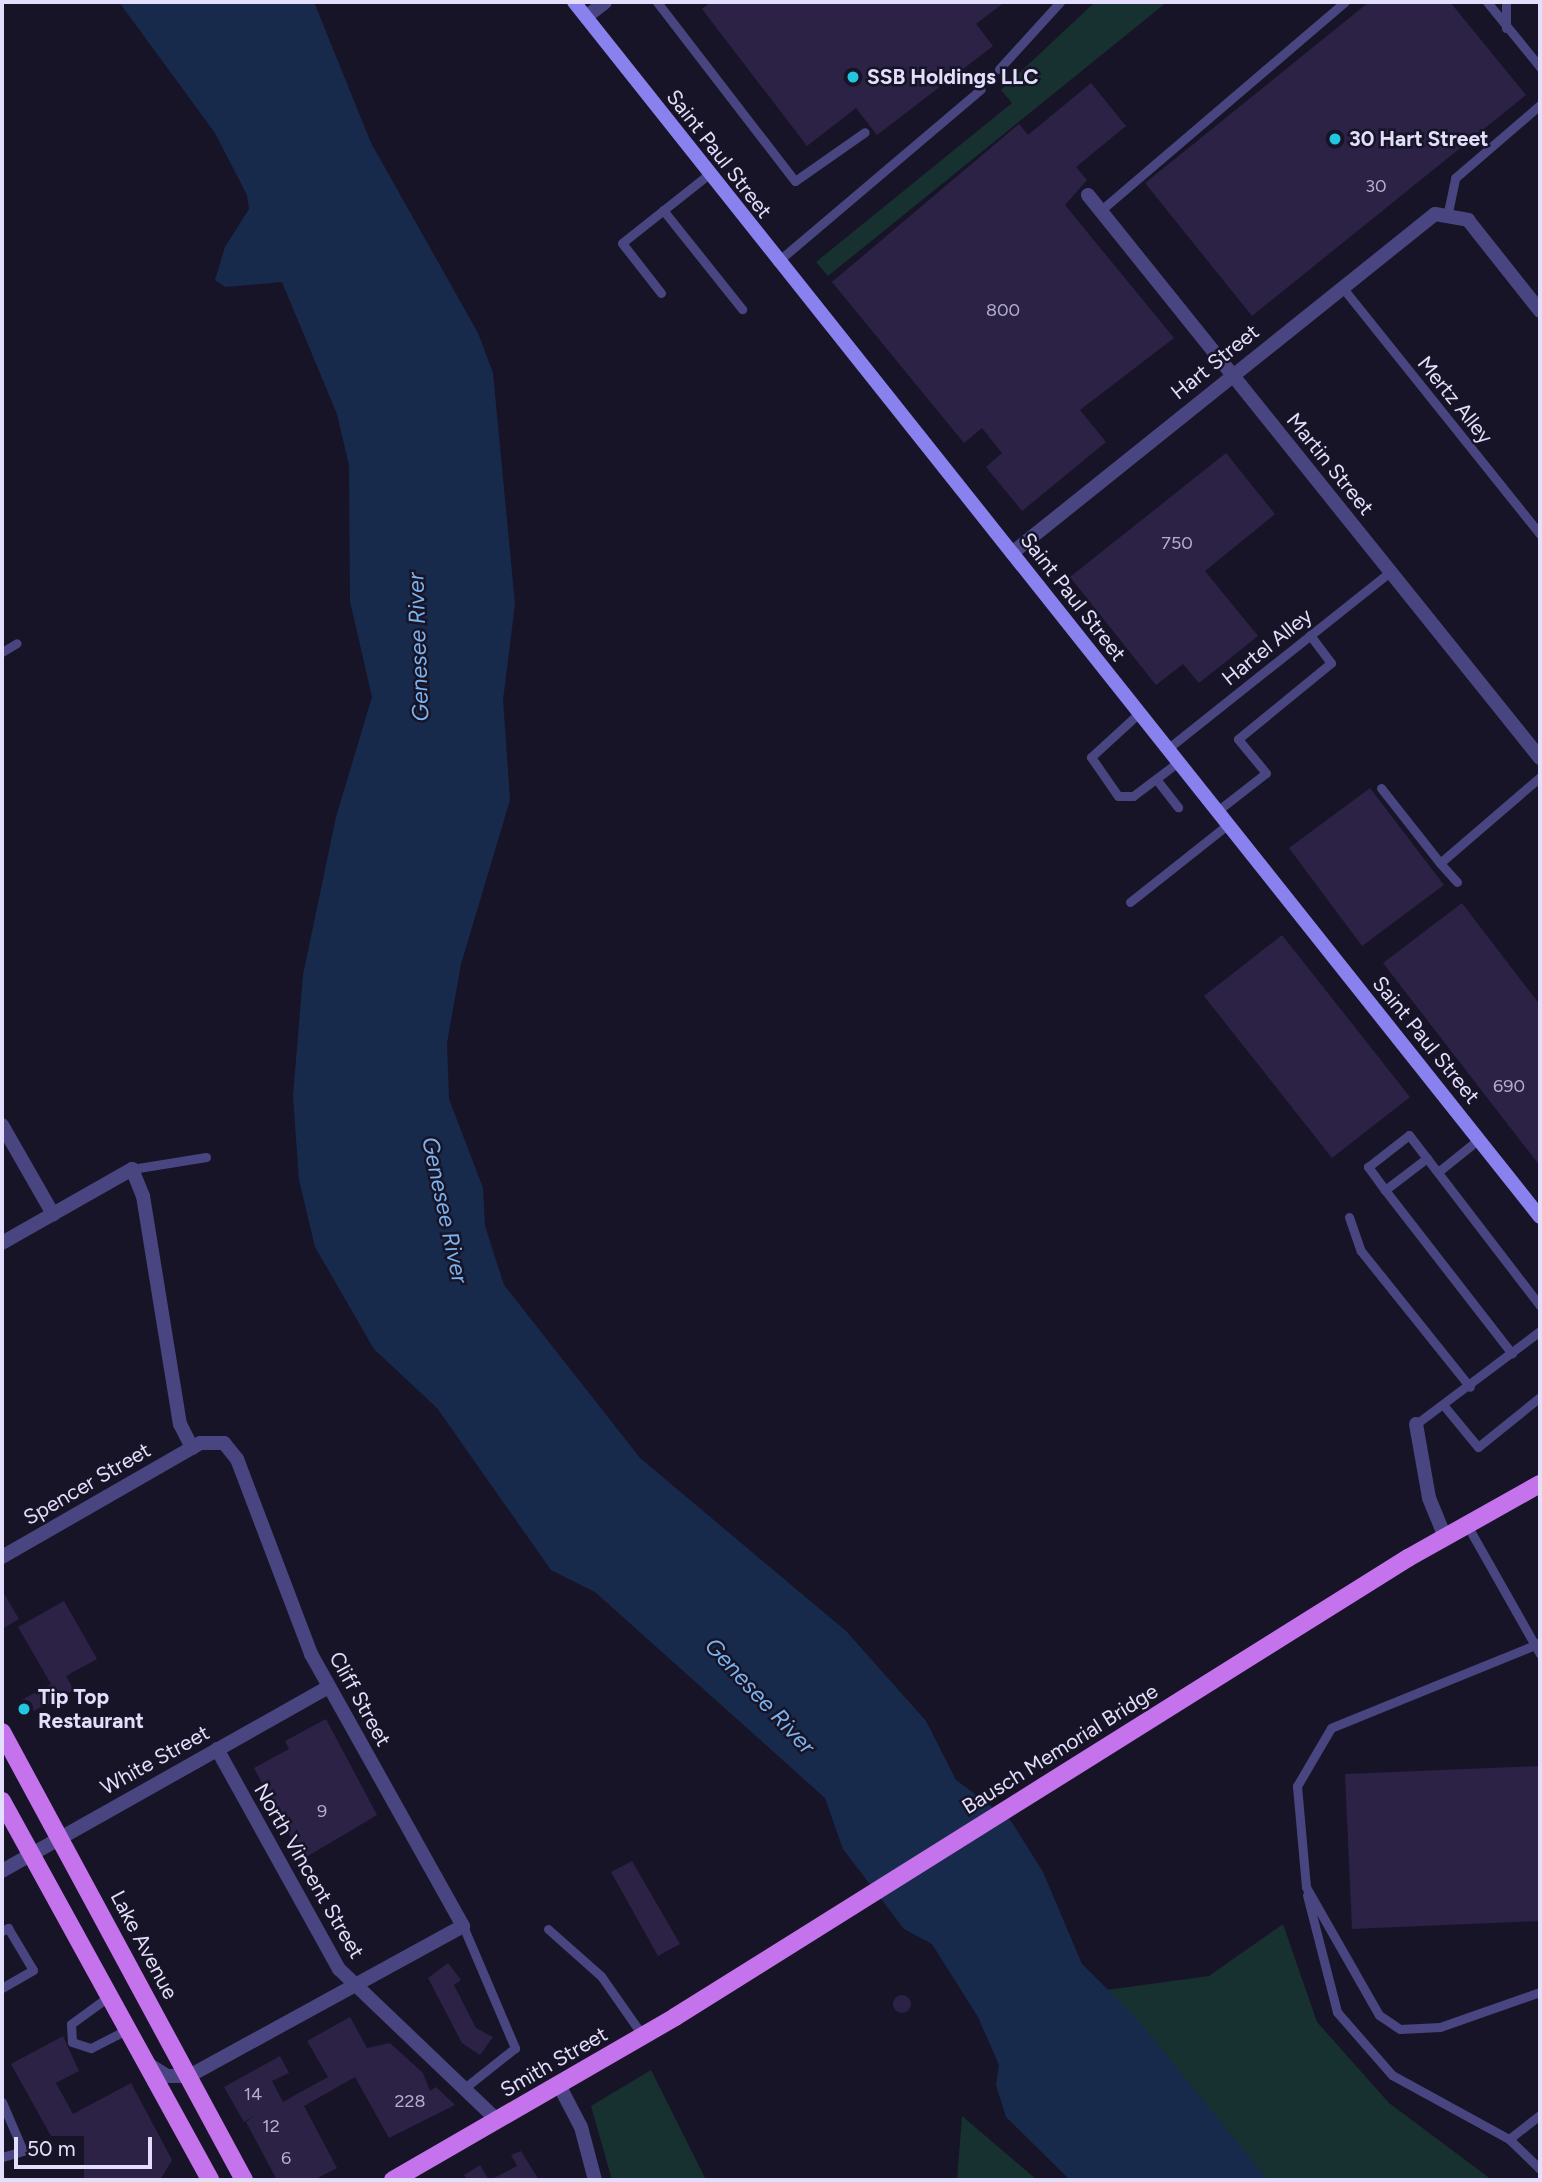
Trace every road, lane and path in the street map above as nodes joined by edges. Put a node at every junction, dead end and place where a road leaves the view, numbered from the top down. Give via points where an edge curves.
1 (574, 2) edge
2 (605, 2) edge
3 (657, 2) edge
4 (1060, 2) edge
5 (1345, 2) edge
6 (1487, 2) edge
7 (1506, 2) edge
8 (586, 17) junction
9 (1506, 28) junction
10 (1540, 67) edge
11 (999, 69) dead end
12 (981, 89) dead end
13 (1540, 105) edge
14 (865, 132) dead end
15 (709, 174) junction
16 (1088, 195) dead end
17 (663, 210) junction
18 (1100, 211) junction
19 (1448, 212) junction
20 (777, 262) junction
21 (1342, 287) junction
22 (662, 293) dead end
23 (742, 309) dead end
24 (1540, 311) edge
25 (1232, 375) junction
26 (1540, 534) edge
27 (1012, 553) junction
28 (1390, 572) junction
29 (1310, 635) junction
30 (17, 643) dead end
31 (2, 652) edge
32 (1138, 714) junction
33 (1166, 750) junction
34 (1540, 758) edge
35 (1177, 762) junction
36 (1540, 777) edge
37 (1156, 779) junction
38 (1381, 788) dead end
39 (1178, 807) dead end
40 (1216, 812) junction
41 (1227, 825) junction
42 (1440, 863) junction
43 (1457, 882) dead end
44 (1129, 902) dead end
45 (2, 1125) edge
46 (1479, 1139) junction
47 (206, 1157) dead end
48 (1427, 1158) junction
49 (132, 1169) junction
50 (1438, 1172) junction
51 (1385, 1190) junction
52 (53, 1214) junction
53 (1349, 1217) dead end
54 (1540, 1217) edge
55 (2, 1243) edge
56 (1540, 1306) edge
57 (1540, 1331) edge
58 (1512, 1354) junction
59 (1470, 1387) junction
60 (1540, 1397) edge
61 (1445, 1407) junction
62 (1416, 1424) joint
63 (192, 1448) junction
64 (1540, 1484) edge
65 (1467, 1525) junction
66 (1445, 1537) junction
67 (2, 1556) edge
68 (1538, 1647) edge
69 (329, 1687) junction
70 (2, 1732) edge
71 (217, 1749) junction
72 (2, 1801) edge
73 (60, 1837) junction
74 (31, 1854) junction
75 (2, 1871) edge
76 (1306, 1887) junction
77 (463, 1926) junction
78 (548, 1929) dead end
79 (2, 1931) edge
80 (736, 1979) joint
81 (354, 1986) junction
82 (2, 1988) edge
83 (1540, 1992) edge
84 (108, 1997) junction
85 (126, 2030) junction
86 (643, 2036) junction
87 (141, 2058) junction
88 (189, 2076) junction
89 (559, 2085) junction
90 (467, 2086) junction
91 (2, 2102) edge
92 (1540, 2115) edge
93 (498, 2121) junction
94 (1509, 2139) junction
95 (2, 2157) edge
96 (1540, 2169) edge
97 (210, 2180) edge
98 (244, 2180) edge
99 (393, 2180) edge
100 (595, 2180) edge

1 - 8 main road, Saint Paul Street
2 - 8 street
3 - 14 lane via 795,181
4 - 11 lane
5 - 18 lane
6 - 9 lane
7 - 9 lane
8 - 15 main road, Saint Paul Street
9 - 10 lane
12 - 20 lane
13 - 19 lane via 1455,178
15 - 17 lane
15 - 20 main road, Saint Paul Street
16 - 18 street, Martin Street
17 - 22 lane via 622,243
17 - 23 lane
18 - 25 street, Martin Street
19 - 21 street, Hart Street via 1429,217
19 - 24 street via 1468,220
20 - 27 main road, Saint Paul Street
21 - 25 street, Hart Street
21 - 26 lane, Mertz Alley
25 - 27 street, Hart Street
25 - 28 street, Martin Street
27 - 32 main road, Saint Paul Street
28 - 29 lane, Hartel Alley
28 - 34 street, Martin Street
29 - 33 lane, Hartel Alley
29 - 40 lane via 1332,663 1238,739 1266,773
30 - 31 lane
32 - 33 main road, Saint Paul Street
32 - 37 lane via 1094,753 1092,763 1124,799
33 - 35 main road, Saint Paul Street
35 - 37 lane
35 - 40 main road, Saint Paul Street
36 - 42 lane
37 - 39 lane
38 - 42 lane
40 - 41 main road, Saint Paul Street
41 - 44 lane
41 - 46 main road, Saint Paul Street
42 - 43 lane
45 - 52 street
46 - 50 lane
46 - 54 main road, Saint Paul Street
47 - 49 lane
48 - 50 lane
48 - 51 lane
48 - 51 lane via 1409,1135 1368,1167
49 - 52 street
49 - 63 street via 143,1196 180,1424
50 - 56 lane
51 - 58 lane
52 - 55 street
53 - 59 lane via 1361,1251
57 - 58 lane
58 - 59 lane
59 - 61 lane
60 - 61 lane via 1478,1447
61 - 62 lane
62 - 66 street via 1429,1498
63 - 67 street, Spencer Street
63 - 69 street, Cliff Street via 216,1440 237,1459 293,1614
64 - 65 main road, Bausch Memorial Bridge
65 - 66 main road, Bausch Memorial Bridge
65 - 68 lane
66 - 80 main road, Bausch Memorial Bridge
68 - 76 lane via 1331,1728 1297,1786
69 - 71 street, White Street
69 - 77 street, Cliff Street
70 - 73 main road, Lake Avenue
71 - 73 street, White Street
71 - 81 street, North Vincent Street via 326,1949
72 - 74 main road
73 - 74 street, White Street
73 - 88 main road, Lake Avenue
74 - 75 street, White Street
74 - 84 main road
76 - 83 lane via 1379,2015 1400,2029 1440,2027
76 - 94 lane via 1337,2012 1392,2075
77 - 81 street
77 - 90 lane via 515,2048
78 - 86 lane via 601,1976
79 - 82 lane via 9,1927 33,1970
80 - 86 main road, Smith Street
81 - 88 street
81 - 90 street, North Vincent Street
84 - 85 main road
84 - 85 lane via 71,2024 72,2042 91,2048
85 - 87 main road
86 - 89 main road, Smith Street
87 - 88 street via 167,2076
87 - 97 main road
88 - 98 main road, Lake Avenue
89 - 93 main road, Smith Street
89 - 100 street via 581,2127
90 - 93 street, North Vincent Street
91 - 95 lane via 23,2151
92 - 94 lane
93 - 99 main road, Smith Street
94 - 96 lane

